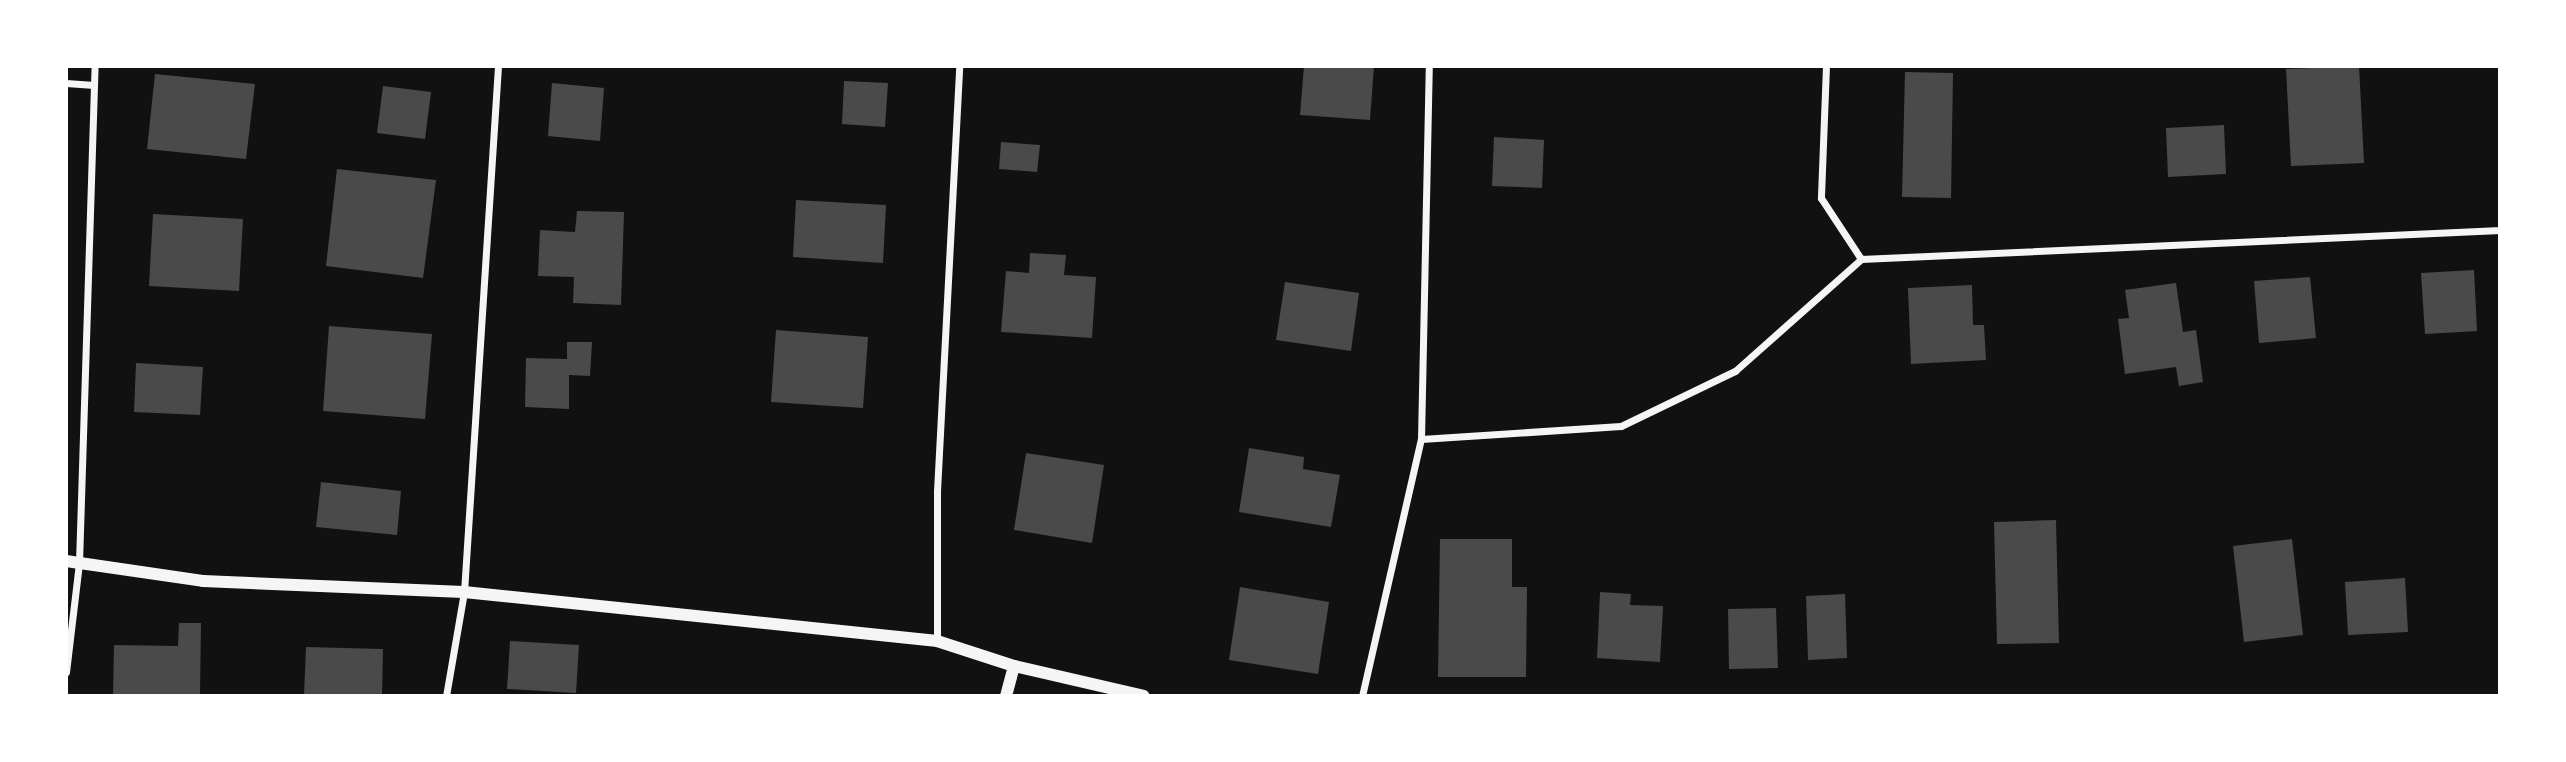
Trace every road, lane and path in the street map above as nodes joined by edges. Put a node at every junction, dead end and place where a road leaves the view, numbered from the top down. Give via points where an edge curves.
1 (96, 66) edge
2 (498, 66) edge
3 (960, 66) edge
4 (1429, 66) edge
5 (1826, 66) edge
6 (66, 83) edge
7 (94, 85) junction
8 (2500, 230) edge
9 (1861, 259) junction
10 (1421, 439) junction
11 (73, 562) edge
12 (464, 592) junction
13 (937, 641) junction
14 (1014, 666) junction
15 (66, 672) edge
16 (446, 695) edge
17 (1006, 695) edge
18 (1144, 695) edge
19 (1362, 695) edge

1 - 7 street
2 - 12 street
3 - 13 street via 937,491
4 - 10 street
5 - 9 street via 1821,198
6 - 7 street
7 - 11 street
8 - 9 street
9 - 10 street via 1735,371 1621,426
10 - 19 street
11 - 12 street via 203,581
11 - 15 street
12 - 13 street
12 - 16 street
13 - 14 street
14 - 17 street
14 - 18 street

